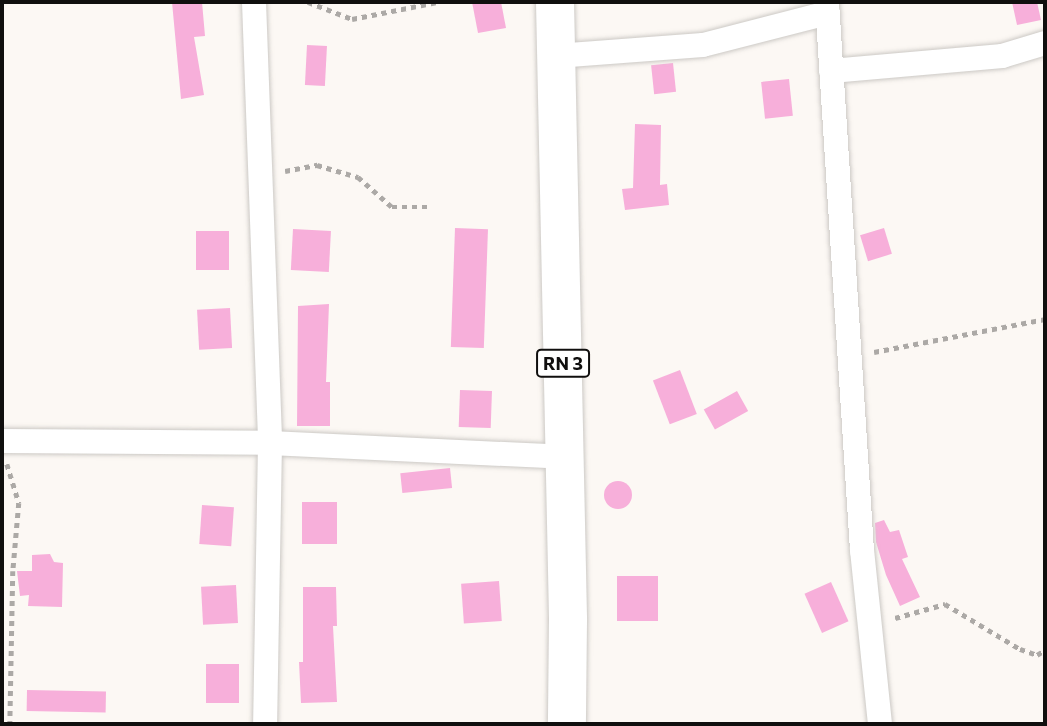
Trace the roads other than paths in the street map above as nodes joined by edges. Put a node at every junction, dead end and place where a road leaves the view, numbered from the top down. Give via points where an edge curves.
1 (254, 2) edge
2 (555, 2) edge
3 (827, 8) edge
4 (1045, 43) edge
5 (556, 57) junction
6 (831, 71) junction
7 (270, 443) junction
8 (3, 449) edge
9 (564, 457) junction
10 (265, 724) edge
11 (567, 724) edge
12 (880, 724) edge

1 - 7 street
2 - 5 highway, RN 3
3 - 5 street via 703,45
3 - 6 street
4 - 6 street via 1002,57
5 - 9 highway, RN 3
6 - 12 street via 848,357
7 - 8 street
7 - 9 street
7 - 10 street
9 - 11 highway, RN 3

